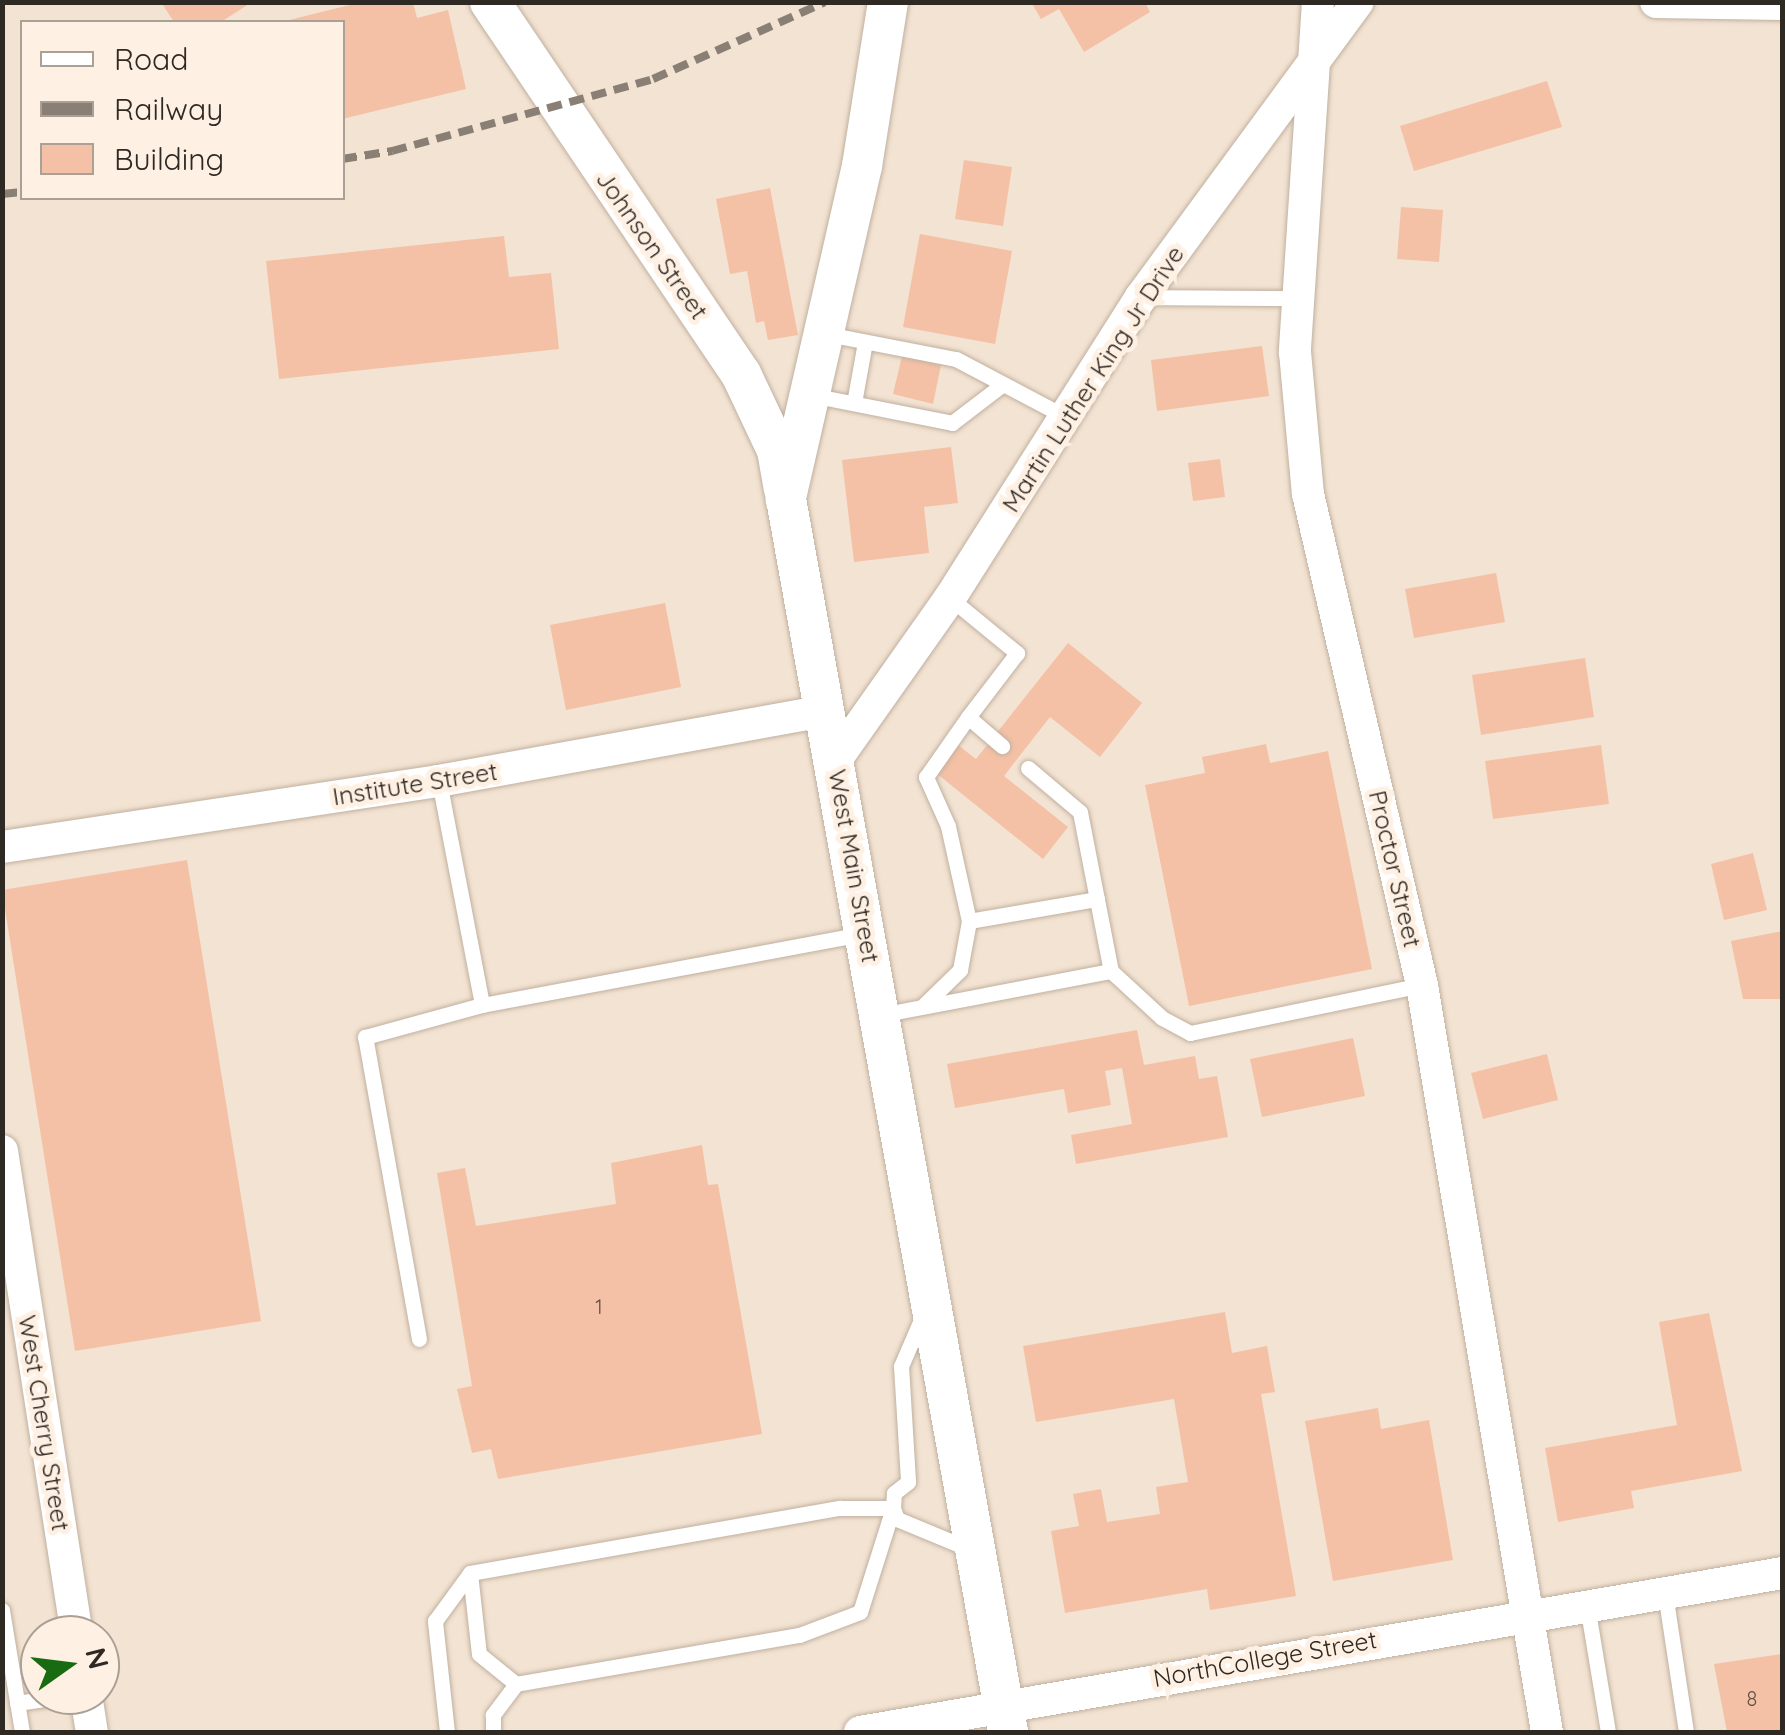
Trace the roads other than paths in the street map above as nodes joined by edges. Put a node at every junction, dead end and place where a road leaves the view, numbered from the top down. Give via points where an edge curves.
1 (490, 2) edge
2 (888, 2) edge
3 (1318, 2) edge
4 (1358, 2) edge
5 (1656, 2) edge
6 (1782, 4) edge
7 (1312, 63) junction
8 (1141, 298) junction
9 (1296, 298) junction
10 (825, 333) junction
11 (865, 342) junction
12 (1003, 384) junction
13 (811, 396) junction
14 (854, 403) junction
15 (1066, 418) junction
16 (786, 499) junction
17 (950, 598) junction
18 (826, 711) junction
19 (968, 718) junction
20 (1002, 746) dead end
21 (835, 760) junction
22 (1028, 768) dead end
23 (439, 781) junction
24 (2, 847) edge
25 (1098, 898) junction
26 (969, 921) junction
27 (866, 933) junction
28 (1111, 972) junction
29 (1422, 986) junction
30 (482, 1005) junction
31 (922, 1006) junction
32 (880, 1015) junction
33 (2, 1151) edge
34 (930, 1298) junction
35 (419, 1339) dead end
36 (893, 1508) junction
37 (976, 1552) junction
38 (470, 1573) junction
39 (1782, 1574) edge
40 (1664, 1592) junction
41 (1587, 1605) junction
42 (2, 1610) edge
43 (1528, 1614) junction
44 (74, 1615) edge
45 (516, 1684) junction
46 (18, 1703) joint
47 (1005, 1719) edge
48 (22, 1732) edge
49 (446, 1732) edge
50 (493, 1732) edge
51 (860, 1732) edge
52 (1546, 1732) edge
53 (1608, 1732) edge
54 (1686, 1732) edge

1 - 16 street, Johnson Street via 741,374 776,450
2 - 10 street, West Main Street
3 - 7 street, Proctor Street
4 - 7 street, Martin Luther King Jr Drive
5 - 6 street
7 - 8 street, Martin Luther King Jr Drive
7 - 9 street, Proctor Street
8 - 9 lane
8 - 15 street, Martin Luther King Jr Drive
9 - 29 street, Proctor Street via 1308,494
10 - 11 lane
10 - 13 street, West Main Street
11 - 12 lane via 956,360
11 - 14 lane
12 - 14 lane via 952,423
12 - 15 lane
13 - 14 lane
13 - 16 street, West Main Street
15 - 17 street, Martin Luther King Jr Drive
16 - 18 street, West Main Street
17 - 19 lane via 1017,652
17 - 21 street, Martin Luther King Jr Drive
18 - 21 street, West Main Street
18 - 23 street, Institute Street
19 - 20 lane
19 - 26 lane via 926,777 948,826
21 - 27 street, West Main Street
22 - 25 lane via 1080,812
23 - 24 street, Institute Street
23 - 30 lane
25 - 26 lane
25 - 28 lane
26 - 31 lane via 960,970
27 - 30 lane
27 - 32 street, West Main Street
28 - 29 lane via 1162,1018 1190,1033
28 - 31 lane
29 - 43 street, Proctor Street
30 - 35 lane via 365,1037
31 - 32 lane
32 - 34 street, West Main Street
33 - 44 street, West Cherry Street
34 - 36 lane via 901,1366 908,1482 894,1493
34 - 37 street, West Main Street
36 - 37 lane via 897,1518
36 - 38 lane via 840,1508
36 - 45 lane via 860,1612 800,1635
37 - 47 street, West Main Street
38 - 45 lane via 479,1654
38 - 49 lane via 435,1621
39 - 40 street, NorthCollege Street
40 - 41 street, NorthCollege Street
40 - 54 lane
41 - 43 street, NorthCollege Street
41 - 53 lane
42 - 46 lane
43 - 47 street, NorthCollege Street
43 - 52 street, Proctor Street
45 - 50 lane via 494,1715
46 - 48 lane
47 - 51 street, NorthCollege Street

